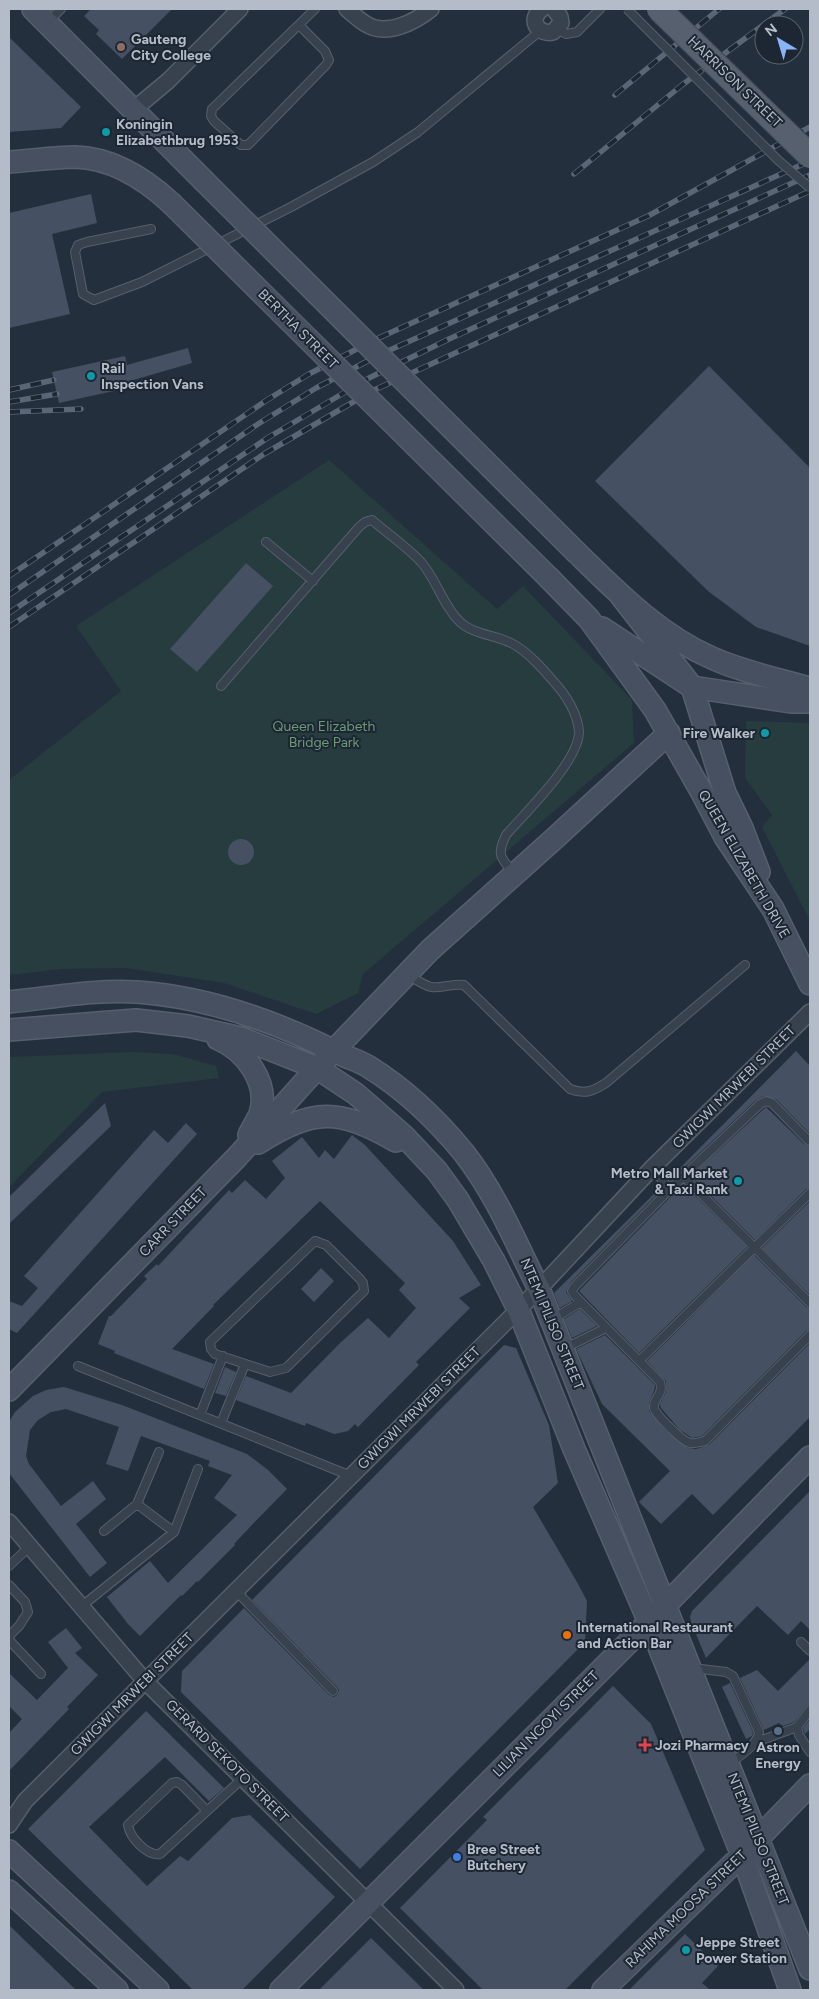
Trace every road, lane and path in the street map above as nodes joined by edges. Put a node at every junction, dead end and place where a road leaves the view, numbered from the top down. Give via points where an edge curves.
1 (240, 9) edge
2 (315, 9) edge
3 (347, 9) edge
4 (431, 9) edge
5 (543, 9) edge
6 (600, 9) edge
7 (627, 9) edge
8 (660, 9) edge
9 (47, 13) edge
10 (299, 25) junction
11 (558, 29) junction
12 (540, 32) junction
13 (132, 111) junction
14 (810, 156) edge
15 (9, 162) edge
16 (810, 188) edge
17 (151, 229) dead end
18 (266, 542) dead end
19 (550, 579) joint
20 (312, 581) junction
21 (621, 596) junction
22 (589, 619) junction
23 (221, 686) dead end
24 (692, 687) junction
25 (810, 688) edge
26 (810, 702) edge
27 (669, 733) junction
28 (514, 874) junction
29 (773, 909) junction
30 (746, 965) dead end
31 (407, 974) junction
32 (810, 984) edge
33 (9, 1002) edge
34 (810, 1012) edge
35 (188, 1026) junction
36 (9, 1030) edge
37 (334, 1051) junction
38 (317, 1068) junction
39 (808, 1140) dead end
40 (422, 1156) junction
41 (237, 1157) junction
42 (652, 1168) junction
43 (684, 1177) junction
44 (670, 1189) junction
45 (810, 1193) edge
46 (755, 1247) junction
47 (539, 1289) junction
48 (581, 1302) junction
49 (810, 1303) edge
50 (518, 1309) junction
51 (552, 1320) junction
52 (606, 1328) junction
53 (810, 1335) edge
54 (563, 1349) junction
55 (222, 1356) junction
56 (639, 1362) junction
57 (245, 1364) junction
58 (78, 1366) dead end
59 (9, 1390) edge
60 (200, 1415) junction
61 (221, 1423) junction
62 (159, 1452) dead end
63 (810, 1457) edge
64 (198, 1469) dead end
65 (351, 1476) junction
66 (137, 1504) junction
67 (9, 1522) edge
68 (104, 1531) dead end
69 (174, 1532) junction
70 (30, 1546) junction
71 (9, 1566) edge
72 (9, 1585) edge
73 (236, 1591) junction
74 (665, 1603) junction
75 (82, 1606) junction
76 (649, 1622) junction
77 (9, 1636) edge
78 (9, 1640) edge
79 (801, 1642) dead end
80 (810, 1651) edge
81 (691, 1668) junction
82 (41, 1674) dead end
83 (146, 1681) junction
84 (333, 1691) dead end
85 (810, 1710) edge
86 (796, 1726) junction
87 (754, 1742) junction
88 (810, 1752) edge
89 (729, 1765) junction
90 (243, 1778) junction
91 (810, 1785) edge
92 (24, 1801) junction
93 (9, 1811) edge
94 (207, 1811) junction
95 (9, 1825) edge
96 (758, 1838) junction
97 (9, 1851) edge
98 (742, 1855) junction
99 (9, 1891) edge
100 (368, 1902) junction
101 (810, 1969) edge
102 (117, 1990) edge
103 (158, 1990) edge
104 (281, 1990) edge
105 (456, 1990) edge
106 (603, 1990) edge
107 (790, 1990) edge

1 - 13 street via 168,81
2 - 10 lane
3 - 4 street via 367,25 381,29 405,25
5 - 11 street via 560,17
5 - 12 street via 534,21
6 - 11 lane via 577,32 566,34
7 - 16 lane, bridge
8 - 14 main road, HARRISON STREET, bridge
9 - 13 street
10 - 10 lane via 212,110 210,116 214,122 241,145 248,144 329,60 325,51
11 - 12 street via 546,34
12 - 17 lane via 425,127 373,162 290,208 142,282 94,300 87,298 83,294 75,252 78,246
13 - 21 street, bridge
15 - 19 street, BERTHA STREET, bridge via 75,157 100,161 129,171 152,186
18 - 20 lane
19 - 22 street, QUEEN ELIZABETH DRIVE
20 - 23 lane
20 - 28 lane via 364,522 372,520 421,562 460,622 512,644 535,660 561,689 575,714 579,732 575,749 557,777 506,835 500,847 500,854
21 - 24 street
21 - 25 street via 680,642 710,658
22 - 24 street
22 - 27 street, QUEEN ELIZABETH DRIVE
24 - 26 street
24 - 29 street via 725,793
27 - 28 street, CARR STREET
27 - 29 street, QUEEN ELIZABETH DRIVE via 725,836
28 - 31 street, CARR STREET
29 - 32 street, QUEEN ELIZABETH DRIVE
30 - 31 lane via 606,1083 592,1092 580,1093 570,1089 464,985 453,983 429,987
31 - 37 street, CARR STREET
33 - 37 street, NTEMI PILISO STREET via 104,993 136,992 166,996 242,1012
34 - 42 street, GWIGWI MRWEBI STREET
35 - 36 street, NTEMI PILISO STREET via 136,1020
35 - 38 street, NTEMI PILISO STREET via 241,1038
35 - 41 street via 227,1043 242,1054 258,1082 262,1097 260,1114
37 - 38 street, CARR STREET
37 - 47 street, NTEMI PILISO STREET via 368,1066 398,1087 426,1111 464,1154 488,1188
38 - 40 street, NTEMI PILISO STREET via 356,1094
38 - 41 street, CARR STREET
39 - 43 lane via 772,1103 766,1101
40 - 41 street via 372,1127 340,1117 318,1117 293,1123
40 - 50 street, NTEMI PILISO STREET via 458,1200
41 - 59 street, CARR STREET
42 - 44 lane
42 - 47 street, GWIGWI MRWEBI STREET
43 - 44 lane
43 - 46 lane
44 - 48 lane via 574,1286 572,1291
45 - 46 lane
46 - 49 lane
46 - 56 lane
47 - 50 street, GWIGWI MRWEBI STREET
47 - 51 street, NTEMI PILISO STREET
48 - 51 lane
48 - 52 lane
50 - 65 street, GWIGWI MRWEBI STREET
50 - 76 street, NTEMI PILISO STREET
51 - 54 street, NTEMI PILISO STREET
52 - 54 lane
52 - 56 lane
53 - 56 lane via 705,1440 696,1444 681,1438 656,1411 660,1382
54 - 74 street, NTEMI PILISO STREET
55 - 57 lane
55 - 57 lane via 215,1354 210,1342 315,1241 326,1245 364,1283 364,1291 286,1368 270,1372
55 - 60 lane
57 - 61 lane
58 - 60 lane
60 - 61 lane
61 - 65 lane
62 - 66 lane
63 - 74 street, LILIAN NGOYI STREET
64 - 69 lane
65 - 73 street, GWIGWI MRWEBI STREET
66 - 68 lane
66 - 69 lane
67 - 70 street, GERARD SEKOTO STREET
69 - 75 lane
70 - 71 lane
70 - 75 street, GERARD SEKOTO STREET
72 - 77 lane via 25,1602 28,1612
73 - 83 street, GWIGWI MRWEBI STREET
73 - 84 lane
74 - 76 street, LILIAN NGOYI STREET
74 - 81 street, NTEMI PILISO STREET
75 - 83 street, GERARD SEKOTO STREET
76 - 98 street, NTEMI PILISO STREET
76 - 100 street, LILIAN NGOYI STREET
78 - 82 lane
79 - 80 lane
81 - 87 lane via 726,1672 733,1676 759,1732
81 - 89 street, NTEMI PILISO STREET
83 - 90 street, GERARD SEKOTO STREET
83 - 92 street, GWIGWI MRWEBI STREET
85 - 86 lane
86 - 87 lane
86 - 88 lane
87 - 89 lane
89 - 96 street, NTEMI PILISO STREET
90 - 94 lane
90 - 100 street, GERARD SEKOTO STREET
91 - 96 street, RAHIMA MOOSA STREET
92 - 93 street, GWIGWI MRWEBI STREET
92 - 95 street, GWIGWI MRWEBI STREET
94 - 94 lane via 182,1785 172,1783 128,1825 129,1831 148,1853 160,1854
96 - 98 street, RAHIMA MOOSA STREET
96 - 101 street, NTEMI PILISO STREET
97 - 103 street
98 - 106 street, RAHIMA MOOSA STREET
98 - 107 street, NTEMI PILISO STREET
99 - 102 street
100 - 104 street, LILIAN NGOYI STREET
100 - 105 street, GERARD SEKOTO STREET

